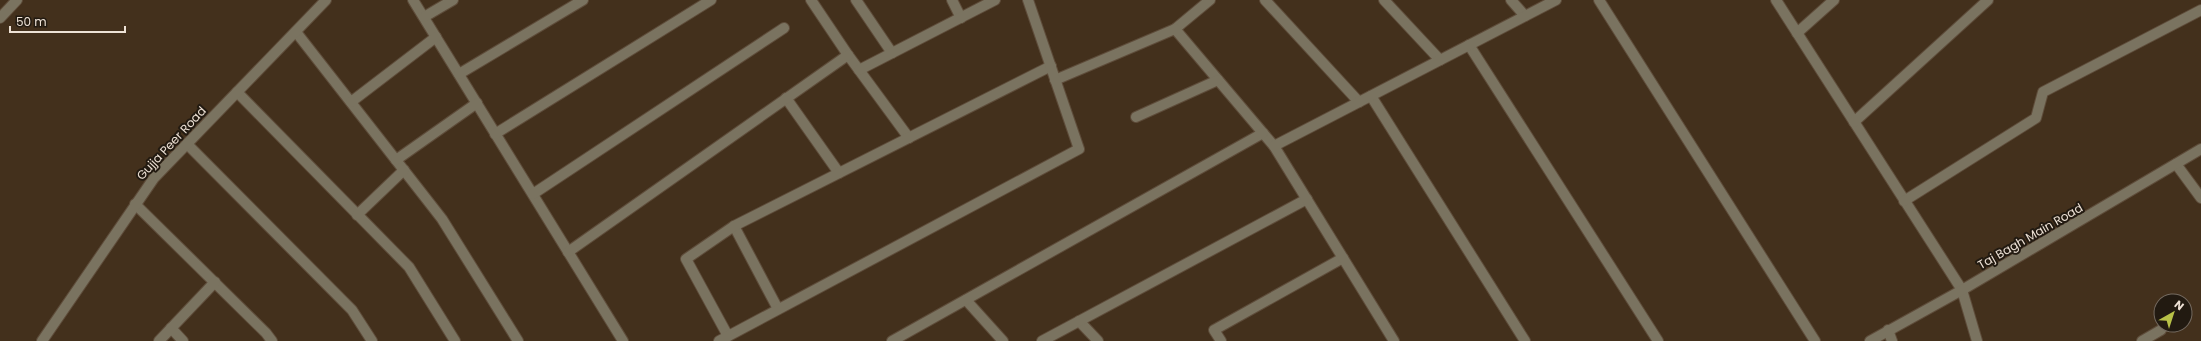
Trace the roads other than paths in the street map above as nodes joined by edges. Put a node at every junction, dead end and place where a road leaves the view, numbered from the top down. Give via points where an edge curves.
1 (17, 0) edge
2 (326, 0) edge
3 (413, 0) edge
4 (453, 0) edge
5 (583, 0) edge
6 (711, 0) edge
7 (811, 0) edge
8 (856, 0) edge
9 (952, 0) edge
10 (995, 0) edge
11 (1028, 0) edge
12 (1210, 0) edge
13 (1265, 0) edge
14 (1384, 0) edge
15 (1510, 0) edge
16 (1556, 0) edge
17 (1599, 0) edge
18 (1776, 0) edge
19 (1834, 0) edge
20 (1988, 0) edge
21 (2201, 10) edge
22 (1525, 16) junction
23 (424, 17) junction
24 (0, 18) edge
25 (961, 18) junction
26 (784, 28) dead end
27 (1175, 30) junction
28 (296, 32) junction
29 (1797, 33) junction
30 (436, 37) junction
31 (1469, 45) junction
32 (892, 53) junction
33 (848, 55) junction
34 (1440, 60) junction
35 (1051, 66) junction
36 (859, 70) junction
37 (459, 74) junction
38 (1055, 80) junction
39 (1218, 80) junction
40 (237, 92) junction
41 (1371, 96) junction
42 (786, 98) junction
43 (351, 102) junction
44 (1359, 102) junction
45 (477, 103) junction
46 (1136, 117) dead end
47 (1854, 122) junction
48 (496, 134) junction
49 (1264, 134) junction
50 (909, 138) junction
51 (187, 144) junction
52 (1274, 146) junction
53 (2201, 149) edge
54 (396, 160) junction
55 (2176, 164) junction
56 (404, 170) junction
57 (839, 173) junction
58 (532, 194) junction
59 (2201, 198) edge
60 (1307, 199) junction
61 (1904, 200) junction
62 (135, 204) junction
63 (358, 215) junction
64 (734, 226) junction
65 (568, 252) junction
66 (1343, 258) junction
67 (215, 282) junction
68 (1962, 290) junction
69 (966, 300) junction
70 (778, 309) junction
71 (1079, 321) junction
72 (171, 328) junction
73 (1888, 330) junction
74 (2156, 333) edge
75 (724, 339) edge
76 (620, 340) edge
77 (42, 341) edge
78 (159, 341) edge
79 (183, 341) edge
80 (272, 341) edge
81 (372, 341) edge
82 (455, 341) edge
83 (518, 341) edge
84 (892, 341) edge
85 (1003, 341) edge
86 (1042, 341) edge
87 (1098, 341) edge
88 (1221, 341) edge
89 (1394, 341) edge
90 (1525, 341) edge
91 (1658, 341) edge
92 (1815, 341) edge
93 (1870, 341) edge
94 (1892, 341) edge
95 (1977, 341) edge
96 (2142, 341) edge

1 - 24 street
2 - 28 street, Gujja Peer Road
3 - 23 street
4 - 23 street
5 - 37 street
6 - 48 street
7 - 33 street
8 - 32 street
9 - 25 street
10 - 25 street
11 - 35 street
12 - 27 street
13 - 44 street
14 - 34 street
15 - 22 street
16 - 22 street
17 - 92 street
18 - 29 street
19 - 29 street
20 - 47 street
21 - 61 street via 2043,92 2036,118
22 - 31 street
23 - 30 street
25 - 32 street
26 - 58 street
27 - 38 street
27 - 39 street
28 - 40 street, Gujja Peer Road
28 - 43 street
29 - 47 street
30 - 37 street
30 - 43 street
31 - 34 street
31 - 91 street
32 - 36 street
33 - 36 street
33 - 42 street
34 - 41 street
35 - 38 street
35 - 50 street
36 - 50 street
37 - 45 street
38 - 70 street via 1079,149
39 - 46 street
39 - 49 street
40 - 51 street, Gujja Peer Road
40 - 63 street
41 - 44 street
41 - 90 street
42 - 57 street
42 - 65 street
43 - 54 street
44 - 52 street
45 - 48 street
45 - 54 street
47 - 61 street
48 - 58 street
49 - 52 street
49 - 69 street
50 - 57 street
51 - 62 street, Gujja Peer Road via 154,178
51 - 81 street via 352,310
52 - 60 street
53 - 55 street, Taj Bagh Main Road
54 - 56 street
55 - 59 street
55 - 68 street, Taj Bagh Main Road
56 - 63 street
56 - 83 street via 442,219
57 - 64 street
58 - 65 street
60 - 66 street
60 - 71 street
61 - 68 street
62 - 67 street
62 - 77 street, Gujja Peer Road
63 - 82 street via 409,267
64 - 70 street
64 - 75 street via 686,259
65 - 76 street
66 - 88 street via 1214,330
66 - 89 street
67 - 72 street
67 - 80 street
68 - 73 street, Taj Bagh Main Road
68 - 95 street
69 - 84 street
69 - 85 street
70 - 75 street
71 - 86 street
71 - 87 street
72 - 78 street
72 - 79 street
73 - 93 street, Taj Bagh Main Road
73 - 94 street
74 - 96 street

